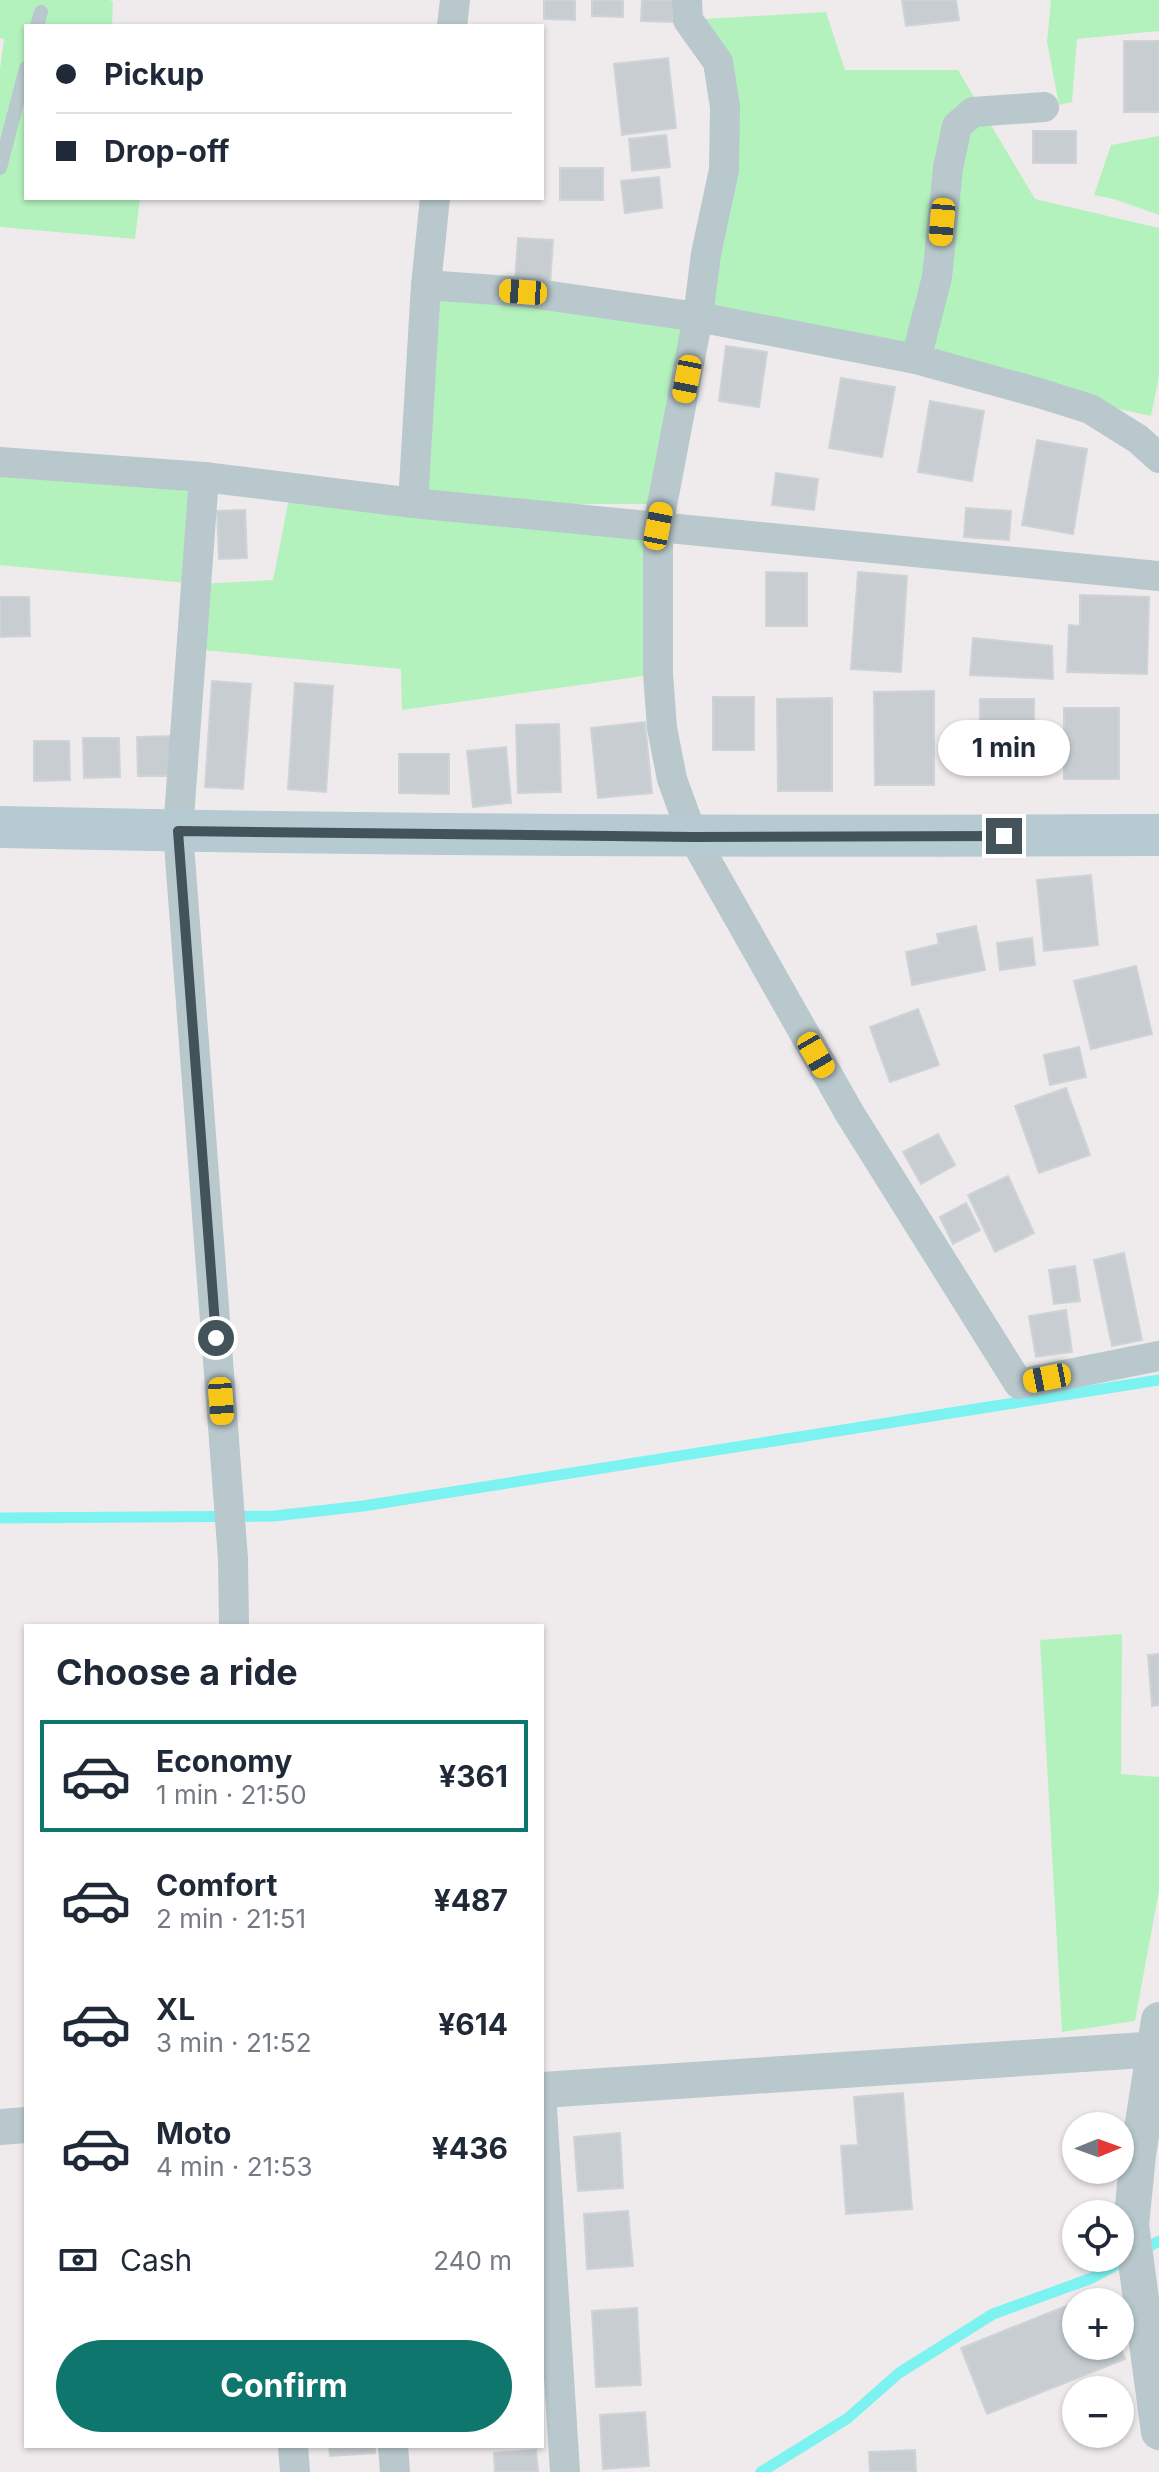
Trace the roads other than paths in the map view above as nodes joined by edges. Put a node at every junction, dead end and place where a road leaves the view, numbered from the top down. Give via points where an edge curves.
1 (455, 0) edge
2 (687, 0) edge
3 (452, 24) edge
4 (24, 76) edge
5 (1044, 107) dead end
6 (0, 168) edge
7 (435, 200) edge
8 (426, 285) junction
9 (698, 317) junction
10 (916, 359) junction
11 (1159, 458) edge
12 (0, 462) edge
13 (204, 477) junction
14 (413, 503) junction
15 (658, 526) junction
16 (1159, 576) edge
17 (0, 827) edge
18 (178, 831) junction
19 (1159, 835) edge
20 (693, 837) junction
21 (1159, 1356) edge
22 (234, 1624) edge
23 (1157, 2039) edge
24 (544, 2090) edge
25 (24, 2125) edge
26 (0, 2127) edge
27 (544, 2141) edge
28 (1159, 2432) edge
29 (293, 2448) edge
30 (393, 2448) edge
31 (295, 2472) edge
32 (395, 2472) edge
33 (565, 2472) edge

1 - 3 street
2 - 9 street via 688,20 718,62 725,107 724,170
4 - 6 lane
5 - 10 street via 973,112 957,126 937,277
7 - 8 street
8 - 9 street via 523,292
8 - 14 street
9 - 10 street
9 - 15 street
10 - 11 street via 1090,409
12 - 13 street
13 - 14 street
13 - 18 street
14 - 15 street
15 - 16 street
15 - 20 street via 662,728 672,779
17 - 18 main road
18 - 20 main road
18 - 22 street
19 - 20 main road
20 - 21 street via 850,1114 1019,1384
23 - 24 street
23 - 28 street via 1131,2225
25 - 26 street
27 - 33 street
29 - 31 street
30 - 32 street

